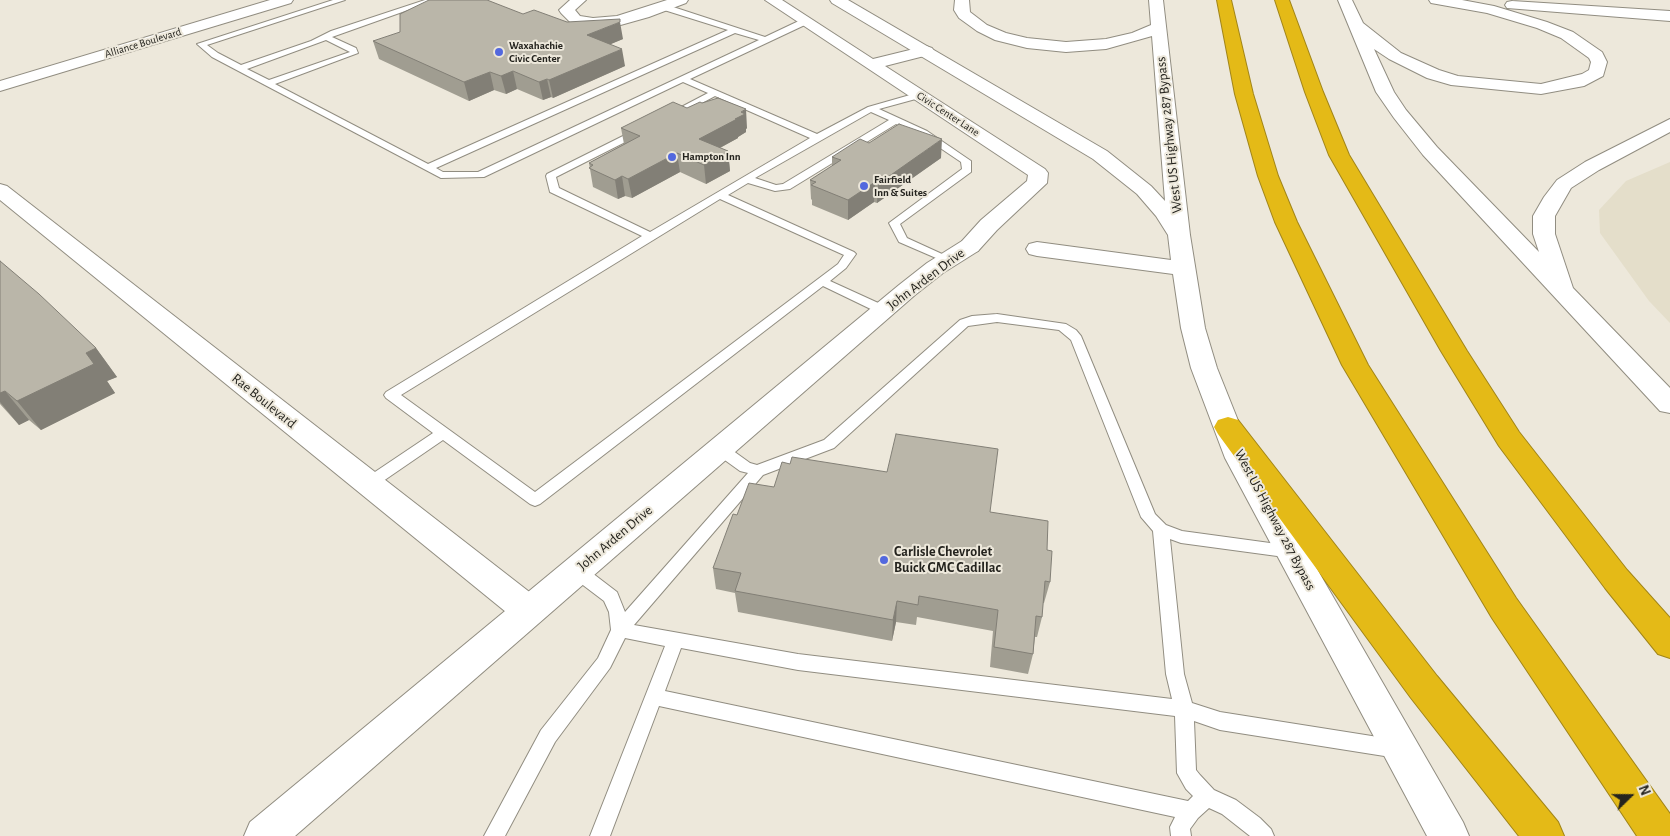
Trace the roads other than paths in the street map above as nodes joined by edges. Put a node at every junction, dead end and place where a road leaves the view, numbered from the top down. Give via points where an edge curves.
1 (286, 0) edge
2 (341, 0) edge
3 (432, 0) edge
4 (579, 0) edge
5 (681, 0) edge
6 (772, 0) edge
7 (837, 0) edge
8 (962, 0) edge
9 (1156, 0) edge
10 (1224, 0) edge
11 (1282, 0) edge
12 (1345, 0) edge
13 (1436, 0) edge
14 (1441, 0) edge
15 (664, 7) junction
16 (1670, 16) edge
17 (806, 21) junction
18 (1356, 23) junction
19 (1158, 28) junction
20 (735, 30) junction
21 (325, 37) junction
22 (766, 40) junction
23 (926, 51) junction
24 (872, 64) junction
25 (241, 68) junction
26 (683, 79) junction
27 (269, 83) junction
28 (0, 86) edge
29 (715, 93) junction
30 (920, 95) junction
31 (871, 109) junction
32 (664, 119) edge
33 (896, 120) junction
34 (1670, 125) edge
35 (646, 128) edge
36 (817, 138) junction
37 (428, 168) junction
38 (747, 179) junction
39 (1, 191) edge
40 (720, 194) junction
41 (1179, 235) junction
42 (650, 236) junction
43 (1037, 249) dead end
44 (958, 252) junction
45 (1184, 268) junction
46 (822, 282) junction
47 (1564, 294) junction
48 (883, 310) junction
49 (1670, 404) edge
50 (1228, 428) junction
51 (442, 433) junction
52 (720, 449) junction
53 (758, 471) junction
54 (368, 484) junction
55 (1162, 529) junction
56 (1292, 552) junction
57 (576, 571) junction
58 (529, 612) junction
59 (620, 630) junction
60 (676, 640) junction
61 (1670, 643) edge
62 (655, 696) junction
63 (1184, 709) junction
64 (1401, 749) junction
65 (1207, 797) junction
66 (1191, 811) junction
67 (264, 836) edge
68 (494, 836) edge
69 (600, 836) edge
70 (1181, 836) edge
71 (1264, 836) edge
72 (1449, 836) edge
73 (1544, 836) edge
74 (1661, 836) edge

1 - 28 main road, Alliance Boulevard
2 - 25 lane via 201,44
3 - 21 lane
4 - 15 main road via 566,10 575,19 593,22 617,21
5 - 15 main road
6 - 17 main road, Civic Center Lane
7 - 23 main road
8 - 19 main road via 964,15 982,28 1027,44 1066,47 1106,44
9 - 19 main road, West US Highway 287 Bypass
10 - 74 highway via 1244,94 1268,176 1286,222 1354,365 1504,608
11 - 61 highway via 1339,155 1454,351 1509,439 1616,579
12 - 18 main road
13 - 18 main road via 1490,10 1567,36 1596,55 1599,62 1597,72 1578,82 1542,90 1457,81 1395,56
14 - 16 main road
15 - 20 lane
17 - 22 lane
17 - 24 main road, Civic Center Lane
18 - 47 main road via 1380,81 1400,114 1430,151
19 - 41 main road, West US Highway 287 Bypass
20 - 22 lane
20 - 37 lane
21 - 25 lane
21 - 27 lane via 354,50 354,53
22 - 26 lane
23 - 24 main road
23 - 41 main road via 1118,168 1144,190
24 - 30 main road, Civic Center Lane
25 - 27 lane
26 - 29 lane
26 - 37 lane via 480,175 441,175
27 - 37 lane
29 - 32 lane
29 - 36 lane
30 - 31 lane
30 - 44 main road, Civic Center Lane via 1038,173 1037,183
31 - 33 lane
31 - 36 lane
33 - 38 lane via 786,187 775,188
33 - 44 lane via 924,133 966,161 967,170 894,223 903,240
34 - 47 main road via 1592,166 1564,184 1554,197 1544,216 1544,234
35 - 42 lane via 552,176 554,190
36 - 38 lane
38 - 40 lane
39 - 54 main road, Rae Boulevard
40 - 42 lane
40 - 46 lane via 850,254 842,266
41 - 45 main road, West US Highway 287 Bypass
42 - 51 lane via 391,395
43 - 45 main road
44 - 48 main road, John Arden Drive
45 - 50 main road, West US Highway 287 Bypass via 1193,328 1204,368
46 - 48 lane
46 - 51 lane via 535,500
47 - 49 main road
48 - 52 main road, John Arden Drive
50 - 56 main road, West US Highway 287 Bypass via 1239,458
50 - 73 highway via 1424,687
51 - 54 lane
52 - 53 lane via 745,467
52 - 57 main road, John Arden Drive
53 - 55 lane via 829,444 964,323 997,318 1062,327 1077,339 1149,517
53 - 59 lane
54 - 58 main road, Rae Boulevard
55 - 56 lane via 1181,537
55 - 63 lane via 1175,674
56 - 64 main road, West US Highway 287 Bypass
57 - 58 main road, John Arden Drive
57 - 59 lane via 611,597
58 - 67 main road, John Arden Drive
59 - 60 lane
59 - 68 lane via 604,663 548,736
60 - 62 lane
60 - 63 lane via 798,662
62 - 66 lane
62 - 69 lane
63 - 64 lane via 1220,721
63 - 65 lane via 1187,773
64 - 72 main road, West US Highway 287 Bypass
65 - 66 lane
65 - 71 lane via 1229,808
66 - 70 lane via 1180,827

